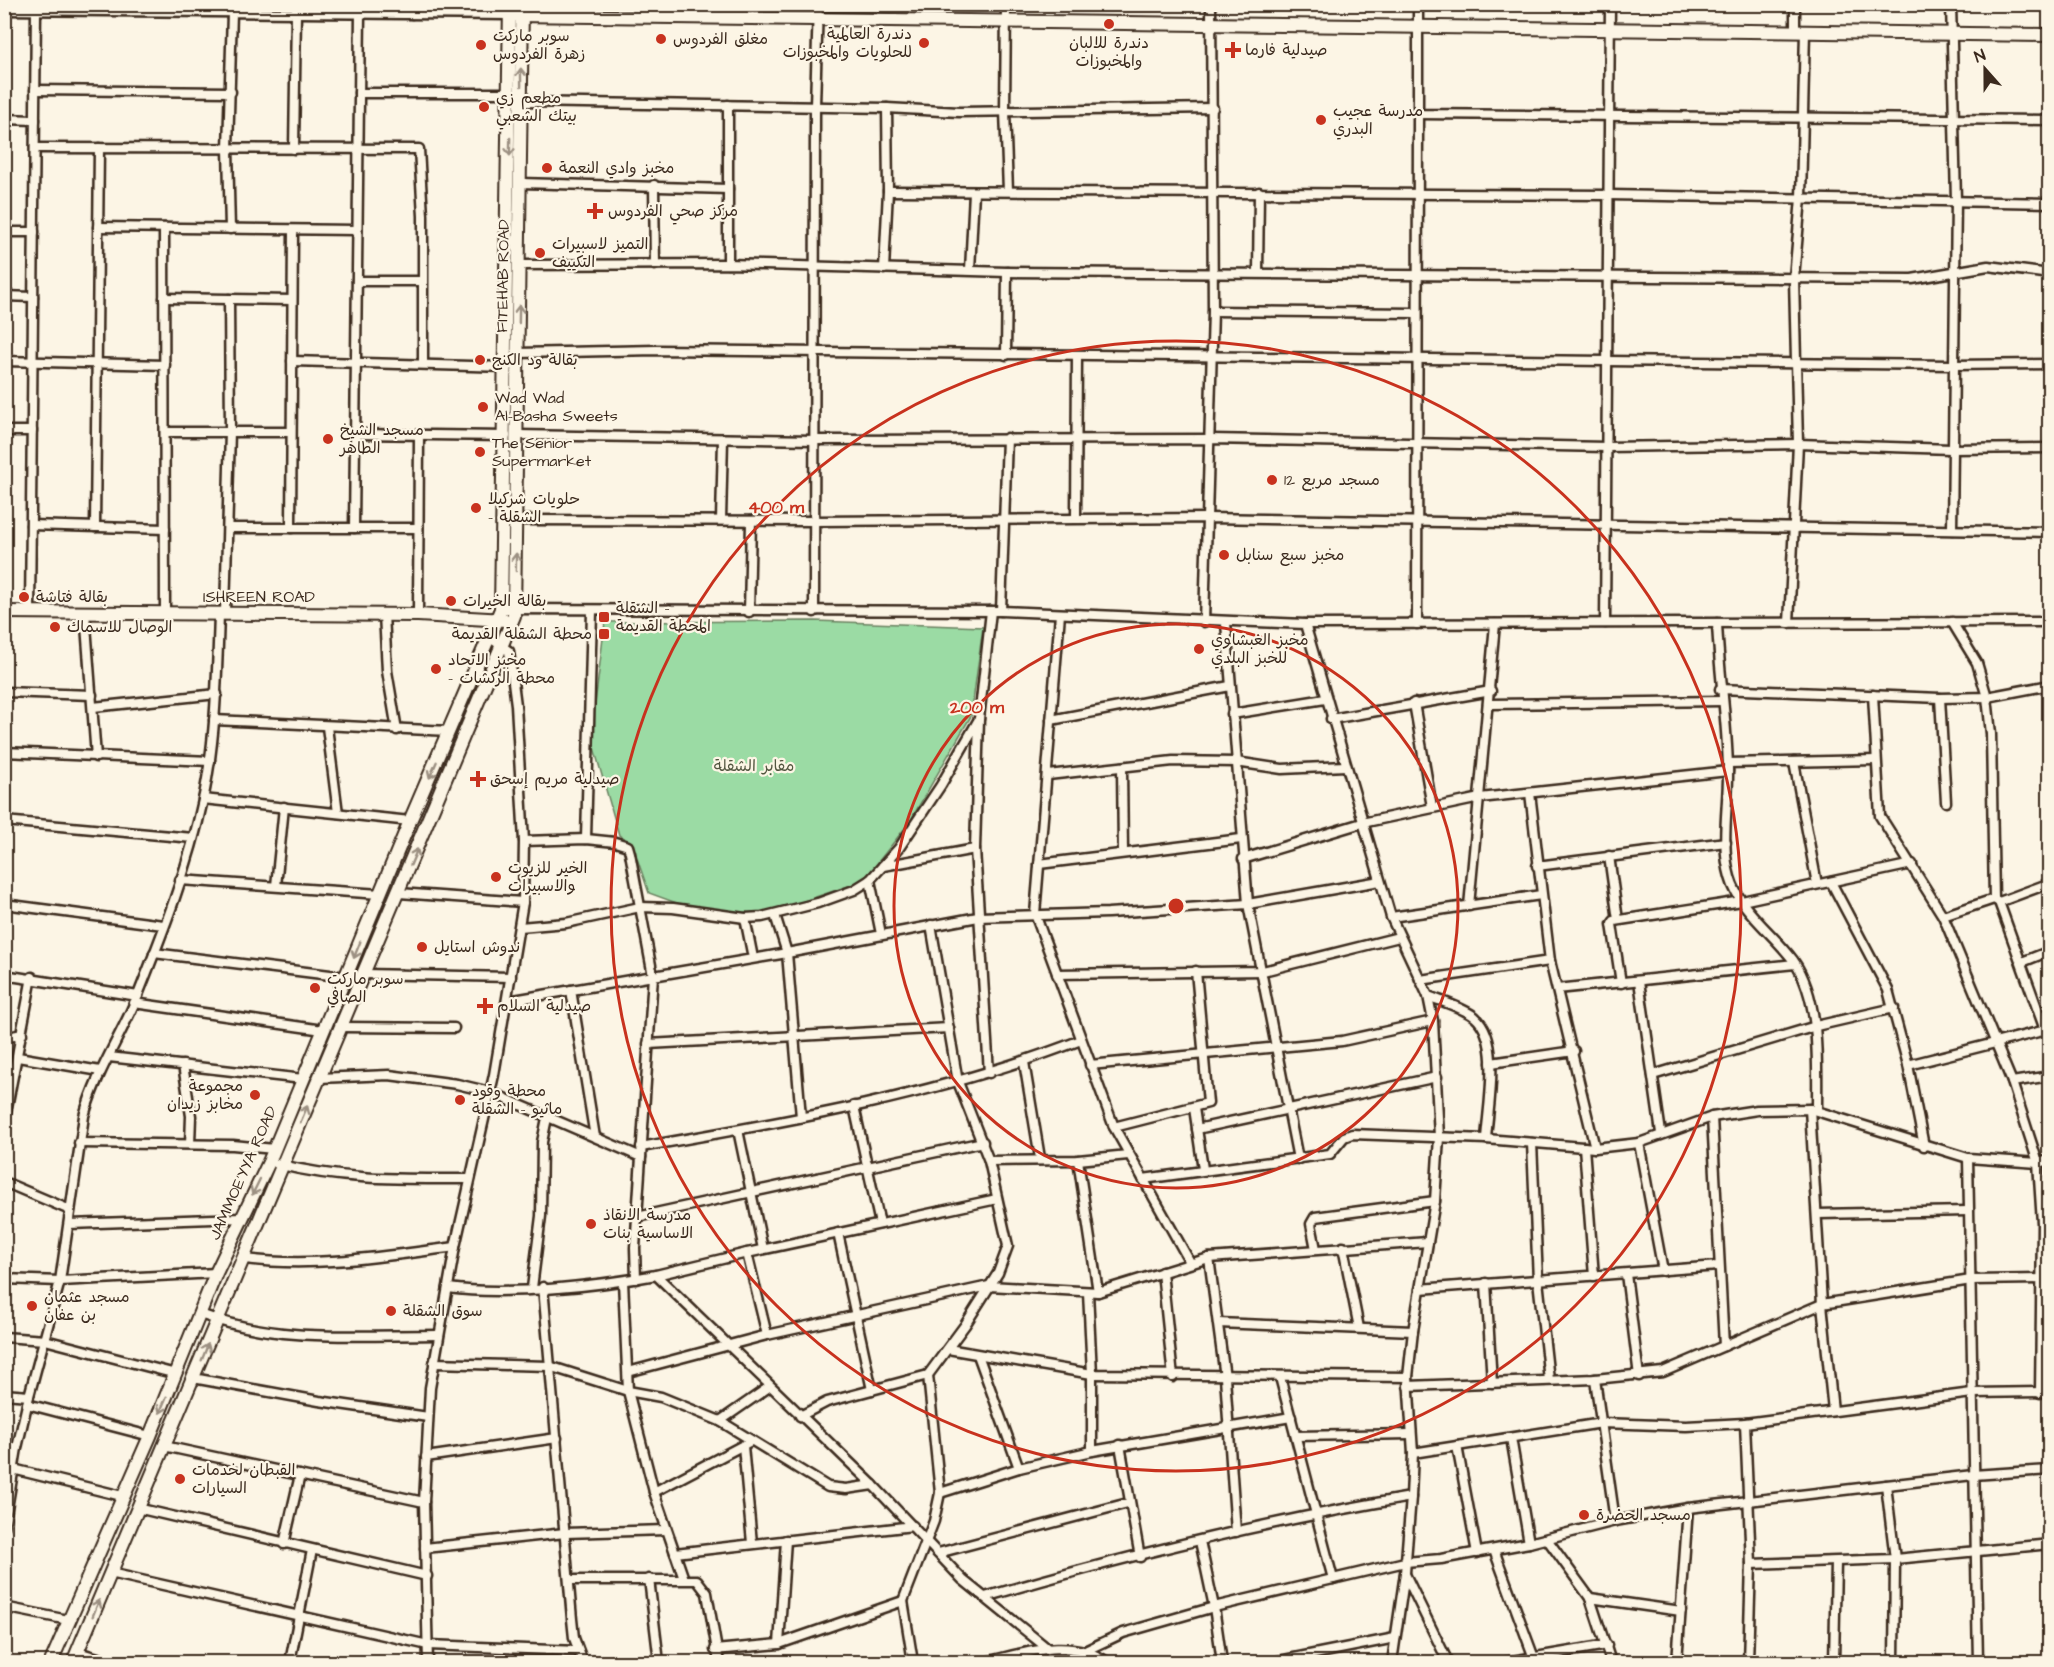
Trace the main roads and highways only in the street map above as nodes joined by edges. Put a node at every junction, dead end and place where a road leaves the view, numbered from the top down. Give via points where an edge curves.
1 (516, 10) edge
2 (620, 11) edge
3 (2049, 35) edge
4 (512, 436) junction
5 (4, 612) edge
6 (500, 614) junction
7 (514, 615) junction
8 (75, 1657) edge
9 (51, 1662) edge

1 - 2 main road
1 -> 4 main road, FITEHAB ROAD via 510,93 507,367
4 -> 1 main road, FITEHAB ROAD via 518,353 522,102
2 - 3 main road via 818,19
4 - 6 main road, FITEHAB ROAD
7 -> 4 main road, FITEHAB ROAD via 517,519
5 - 6 main road, ISHREEN ROAD
6 - 7 main road, ISHREEN ROAD
6 -> 9 main road, JAMMOE'YYA ROAD via 269,1162 216,1273
8 -> 7 main road, JAMMOE'YYA ROAD

